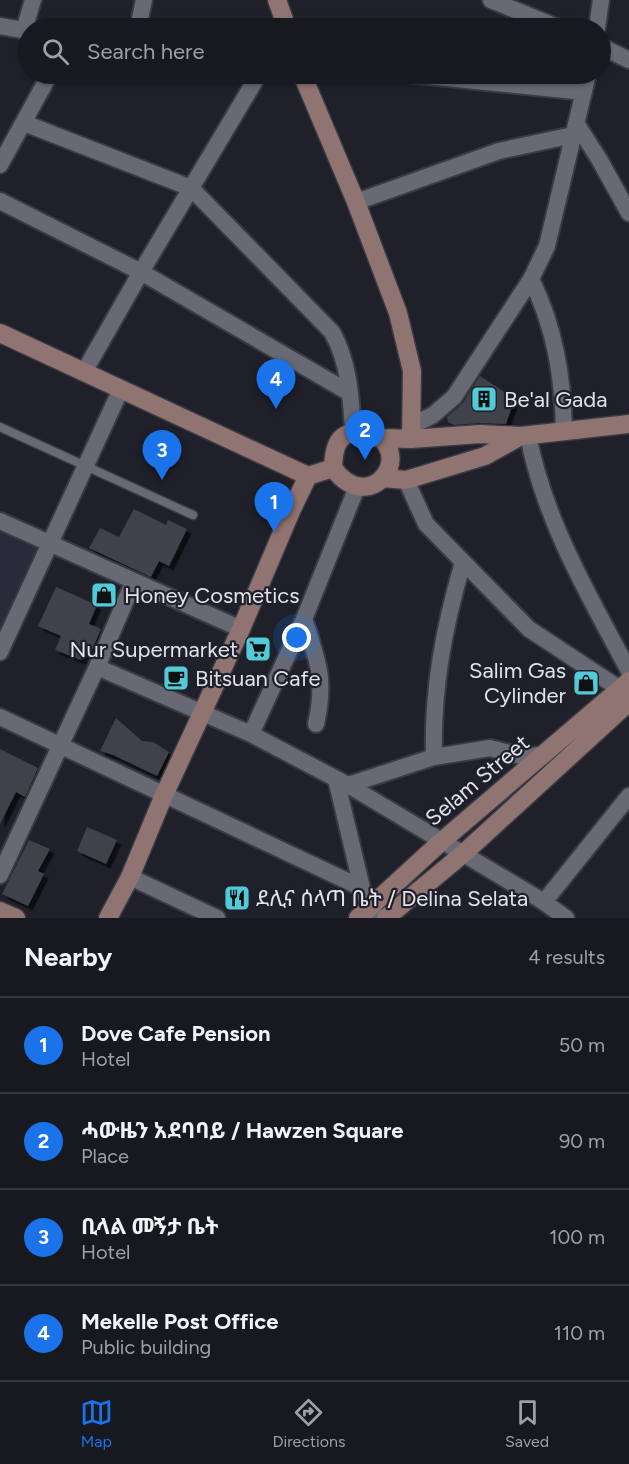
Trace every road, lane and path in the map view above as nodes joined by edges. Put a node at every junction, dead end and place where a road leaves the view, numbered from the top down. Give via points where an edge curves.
1 (33, 0) edge
2 (144, 0) edge
3 (278, 0) edge
4 (491, 0) edge
5 (602, 0) edge
6 (29, 18) edge
7 (140, 18) edge
8 (284, 18) edge
9 (535, 18) edge
10 (599, 18) edge
11 (0, 26) edge
12 (18, 29) edge
13 (611, 51) edge
14 (629, 60) edge
15 (45, 84) edge
16 (253, 84) edge
17 (306, 84) edge
18 (505, 84) edge
19 (586, 84) edge
20 (584, 92) junction
21 (24, 123) junction
22 (574, 129) junction
23 (0, 165) edge
24 (191, 188) junction
25 (0, 201) edge
26 (356, 202) junction
27 (629, 213) edge
28 (141, 272) junction
29 (531, 279) junction
30 (0, 333) edge
31 (84, 372) junction
32 (121, 389) junction
33 (350, 393) junction
34 (629, 424) edge
35 (0, 428) edge
36 (564, 430) junction
37 (353, 431) junction
38 (412, 432) junction
39 (524, 436) junction
40 (383, 438) junction
41 (85, 466) junction
42 (333, 468) junction
43 (308, 476) junction
44 (383, 478) junction
45 (406, 480) junction
46 (357, 487) junction
47 (193, 515) dead end
48 (0, 521) edge
49 (50, 544) junction
50 (463, 562) junction
51 (134, 581) junction
52 (304, 619) junction
53 (242, 629) junction
54 (0, 652) edge
55 (98, 667) junction
56 (629, 671) edge
57 (627, 693) edge
58 (202, 713) junction
59 (0, 717) edge
60 (316, 724) dead end
61 (250, 734) junction
62 (60, 745) junction
63 (546, 754) junction
64 (434, 757) junction
65 (342, 782) junction
66 (165, 795) junction
67 (629, 796) edge
68 (442, 841) junction
69 (464, 853) junction
70 (0, 875) edge
71 (130, 877) junction
72 (362, 888) junction
73 (544, 902) junction
74 (0, 911) edge
75 (369, 915) edge
76 (16, 918) edge
77 (108, 918) edge
78 (218, 918) edge
79 (386, 918) edge
80 (566, 918) edge

1 - 6 street
2 - 7 street
3 - 8 street
4 - 9 street
5 - 10 street
11 - 12 street
13 - 14 street
15 - 21 street
16 - 24 street
17 - 26 street
18 - 20 street
19 - 20 street
20 - 22 street
21 - 23 street
21 - 24 street
22 - 26 street
22 - 27 street via 599,159
22 - 29 street via 547,246
24 - 28 street
24 - 33 street via 332,332 343,354
25 - 28 street
26 - 38 street via 398,314 412,371
28 - 31 street
28 - 33 street
29 - 36 street via 559,364
29 - 38 street via 454,397
30 - 31 street
31 - 32 street
32 - 41 street
32 - 43 street
33 - 37 street
34 - 36 street
35 - 41 lane
36 - 39 street
37 - 40 street via 366,430
37 - 42 street via 337,442
38 - 39 street
38 - 40 street
39 - 45 street via 485,456
39 - 56 street via 549,510
40 - 44 street via 391,460
41 - 47 lane
41 - 49 street
42 - 43 street
42 - 46 street via 348,484
43 - 53 street
44 - 45 street
44 - 46 street via 367,487
45 - 50 street via 426,524
46 - 52 street
48 - 49 street
49 - 51 street
49 - 54 street
50 - 57 street via 530,629
50 - 64 street via 447,614 438,663 433,708
51 - 53 street
51 - 55 street
52 - 60 street via 322,685
52 - 61 street
53 - 58 street
55 - 58 street
55 - 62 street
57 - 63 street, Selam Street
57 - 69 street, Selam Street
58 - 61 street
58 - 66 street
59 - 62 street
61 - 65 street
62 - 66 street
62 - 70 street
63 - 64 street via 525,757 490,748
63 - 68 street, Selam Street
64 - 65 street
65 - 68 street
65 - 72 street
66 - 71 street
66 - 72 street
67 - 73 street
68 - 69 street
68 - 75 street, Selam Street
69 - 73 street
69 - 79 street, Selam Street
71 - 77 street
71 - 78 street
72 - 75 street
73 - 80 street
74 - 76 street

